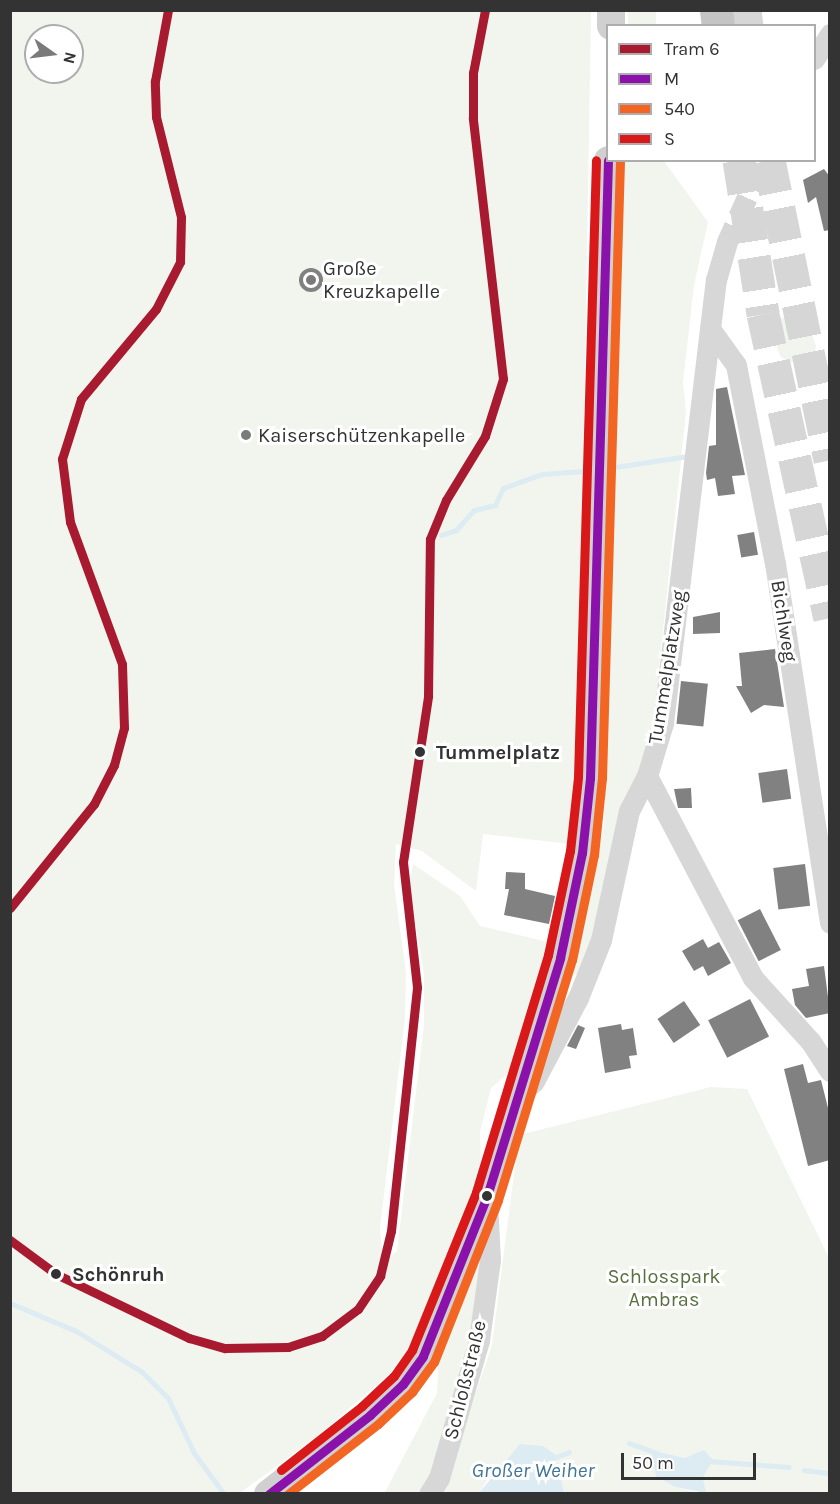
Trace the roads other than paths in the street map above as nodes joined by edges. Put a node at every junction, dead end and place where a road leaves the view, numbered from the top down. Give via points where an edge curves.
1 (830, 34) edge
2 (816, 56) edge
3 (608, 162) edge
4 (726, 245) tunnel mouth
5 (710, 329) junction
6 (647, 776) junction
7 (830, 923) edge
8 (830, 1071) edge
9 (518, 1096) junction
10 (487, 1196) junction
11 (267, 1494) edge
12 (429, 1494) edge

1 - 2 street
3 - 9 main road, Schloßstraße via 587,824 560,958
4 - 5 street, Tummelplatzweg
5 - 6 street, Tummelplatzweg via 663,723
5 - 7 street, Bichlweg via 736,365 775,562
6 - 8 street via 753,978 811,1042
6 - 9 street, Tummelplatzweg via 629,811 601,940 578,998 534,1081
9 - 10 main road, Schloßstraße
10 - 11 main road via 449,1299 423,1356 404,1384 333,1446
10 - 12 street, Schloßstraße via 490,1260 479,1340 439,1478

